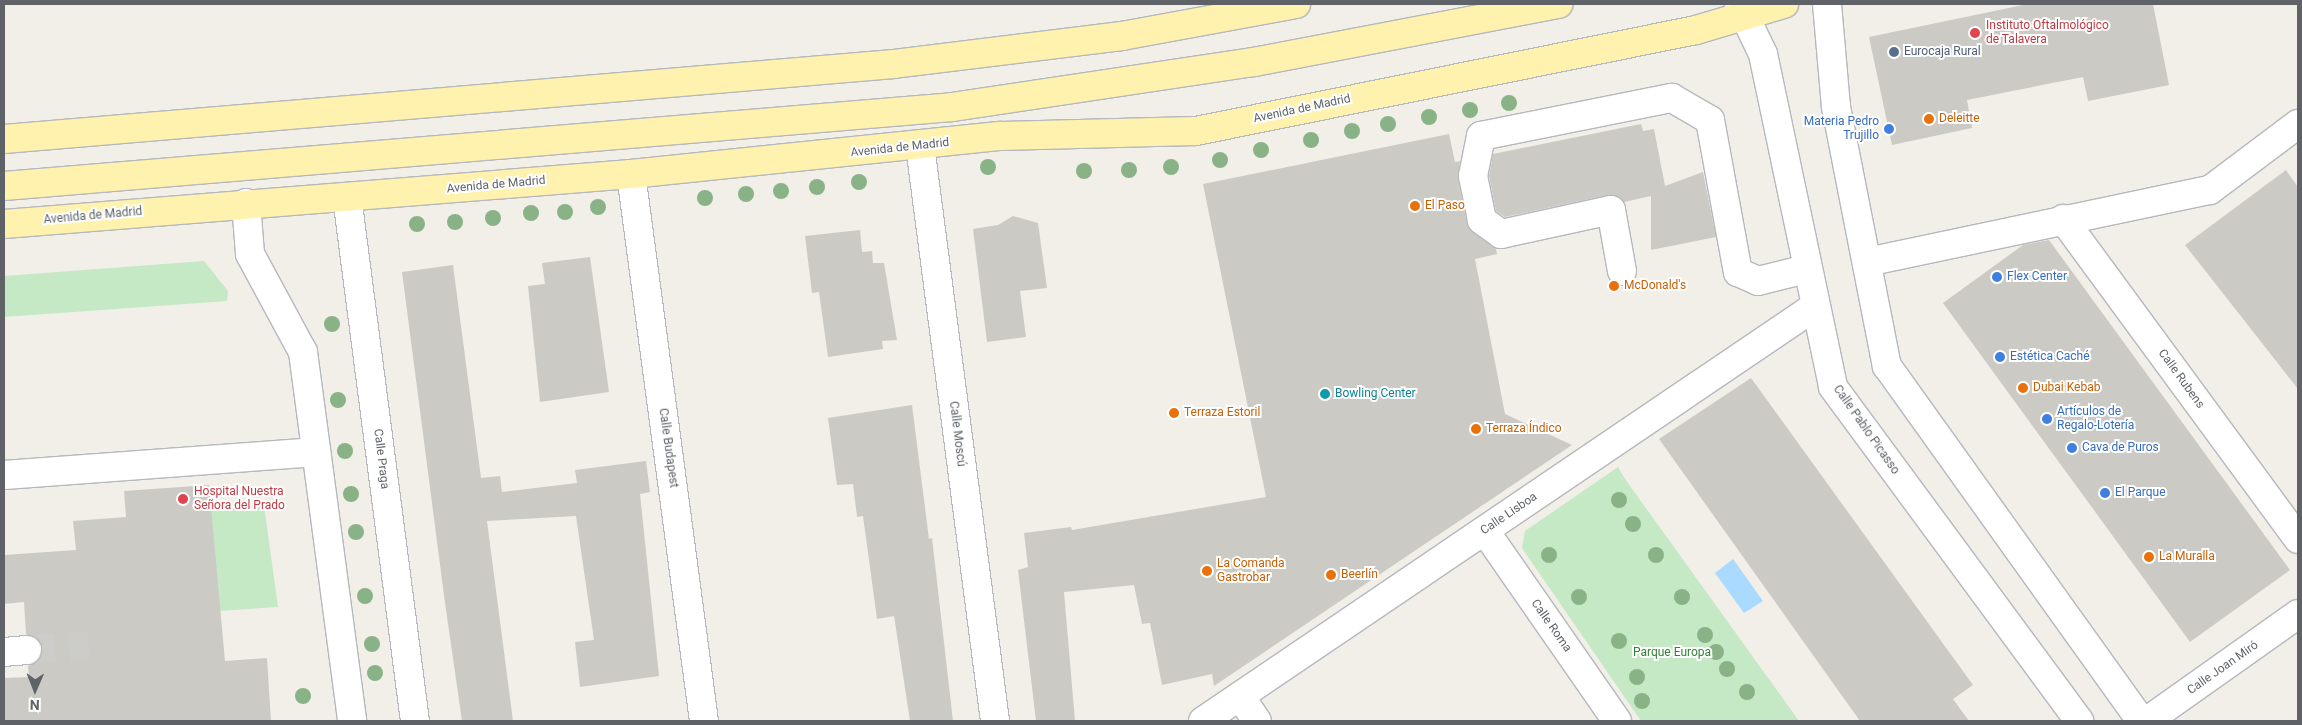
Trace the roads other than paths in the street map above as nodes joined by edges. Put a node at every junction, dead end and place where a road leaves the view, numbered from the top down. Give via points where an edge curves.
1 (1296, 4) edge
2 (1559, 4) edge
3 (1784, 4) edge
4 (1827, 4) edge
5 (1747, 8) edge
6 (2298, 124) edge
7 (4, 139) edge
8 (920, 146) junction
9 (631, 174) junction
10 (4, 186) edge
11 (347, 196) junction
12 (246, 203) junction
13 (2063, 220) junction
14 (4, 224) edge
15 (1867, 262) junction
16 (1806, 270) junction
17 (1622, 271) dead end
18 (1814, 307) junction
19 (316, 452) junction
20 (4, 475) edge
21 (1485, 530) junction
22 (2298, 539) edge
23 (2298, 614) edge
24 (1240, 696) junction
25 (352, 721) edge
26 (415, 721) edge
27 (704, 721) edge
28 (995, 721) edge
29 (1203, 721) edge
30 (1257, 721) edge
31 (1617, 721) edge
32 (2079, 721) edge
33 (2141, 721) edge
34 (2147, 721) edge

1 - 7 main road via 1122,36 894,64
2 - 10 main road via 1254,62 952,107
3 - 5 main road, Avenida de Madrid
4 - 15 street via 1836,107
5 - 8 main road, Avenida de Madrid via 1696,30 1196,131 1001,136
5 - 16 street, Calle Pablo Picasso via 1767,69
6 - 13 street via 2210,190
8 - 9 main road, Avenida de Madrid
8 - 28 street, Calle Moscú
9 - 11 main road, Avenida de Madrid
9 - 27 street, Calle Budapest
11 - 12 main road, Avenida de Madrid
11 - 26 street, Calle Praga
12 - 14 main road, Avenida de Madrid
12 - 19 street via 250,254 303,352
13 - 15 street
13 - 22 street, Calle Rubens
15 - 33 street via 1887,366
16 - 17 street via 1758,281 1738,272 1710,120 1672,98 1481,136 1473,176 1482,220 1501,234 1611,210
16 - 18 street, Calle Pablo Picasso
18 - 21 street, Calle Lisboa
18 - 32 street, Calle Pablo Picasso via 1833,387
19 - 20 street
19 - 25 street
21 - 24 street, Calle Lisboa
21 - 31 street, Calle Roma
23 - 34 street, Calle Joan Miró
24 - 29 street, Calle Lisboa
24 - 30 street

